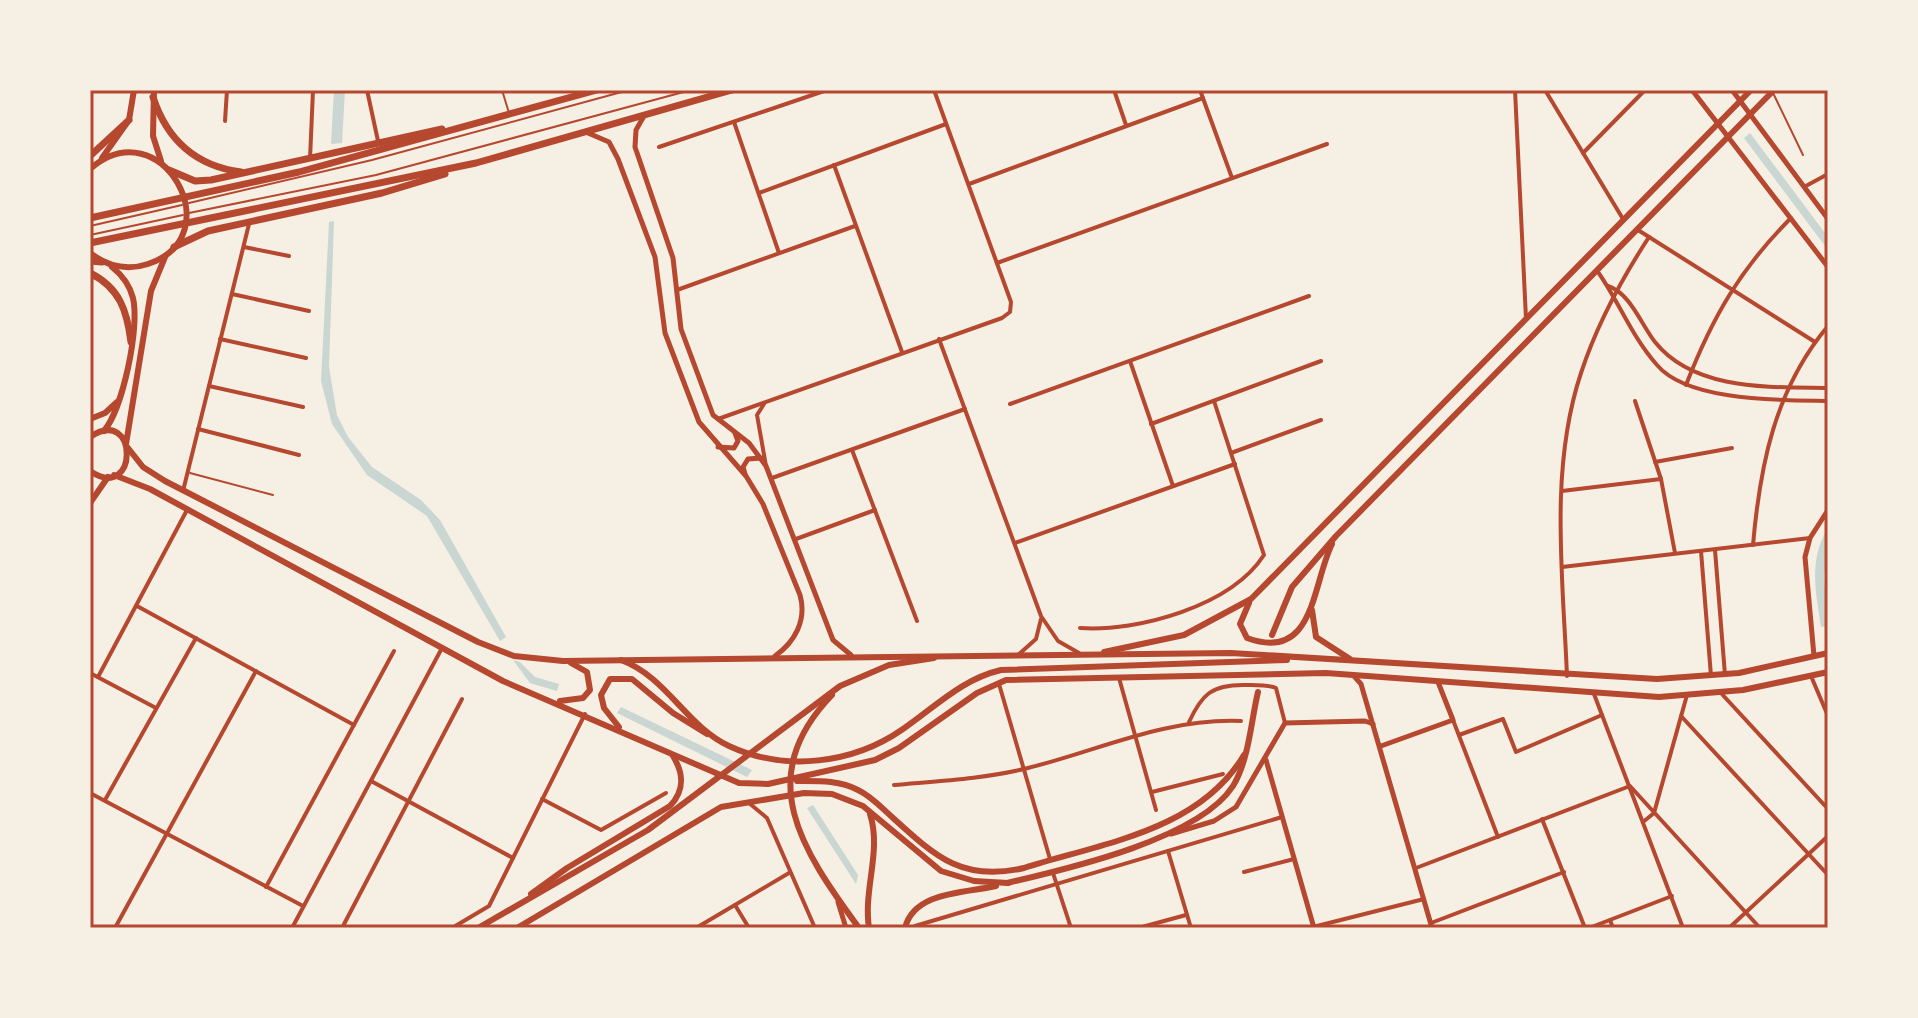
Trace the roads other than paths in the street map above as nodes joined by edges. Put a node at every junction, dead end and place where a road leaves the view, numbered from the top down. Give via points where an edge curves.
1 (134, 90) edge
2 (227, 90) edge
3 (313, 90) edge
4 (367, 90) edge
5 (502, 90) edge
6 (597, 90) edge
7 (629, 90) edge
8 (691, 90) edge
9 (732, 90) edge
10 (827, 90) edge
11 (934, 90) edge
12 (1114, 90) edge
13 (1200, 90) edge
14 (1515, 90) edge
15 (1545, 90) edge
16 (1645, 90) edge
17 (1692, 90) edge
18 (1732, 90) edge
19 (1751, 90) edge
20 (1773, 91) edge
21 (154, 94) edge
22 (1203, 98) junction
23 (1740, 101) junction
24 (509, 114) junction
25 (1750, 114) junction
26 (645, 115) junction
27 (129, 120) junction
28 (225, 121) dead end
29 (734, 122) junction
30 (1718, 123) junction
31 (472, 124) junction
32 (946, 124) junction
33 (1127, 126) junction
34 (583, 132) junction
35 (1729, 136) junction
36 (378, 141) junction
37 (1327, 144) dead end
38 (659, 147) dead end
39 (1583, 153) junction
40 (1803, 155) dead end
41 (90, 156) edge
42 (364, 159) junction
43 (310, 160) junction
44 (96, 163) junction
45 (476, 163) junction
46 (834, 165) junction
47 (166, 167) junction
48 (90, 169) edge
49 (251, 173) junction
50 (1828, 174) edge
51 (1232, 178) junction
52 (968, 184) junction
53 (1804, 187) junction
54 (759, 193) junction
55 (90, 218) edge
56 (1791, 218) junction
57 (1828, 219) edge
58 (249, 221) junction
59 (1625, 221) junction
60 (90, 226) edge
61 (856, 226) junction
62 (1638, 230) junction
63 (90, 235) edge
64 (1649, 237) junction
65 (90, 243) edge
66 (174, 247) junction
67 (243, 247) junction
68 (90, 253) edge
69 (779, 253) junction
70 (166, 254) junction
71 (289, 256) dead end
72 (90, 261) edge
73 (106, 263) junction
74 (997, 263) junction
75 (1828, 267) edge
76 (1598, 272) junction
77 (90, 273) edge
78 (1608, 286) junction
79 (1616, 288) junction
80 (1731, 288) junction
81 (677, 290) junction
82 (232, 294) junction
83 (1309, 296) dead end
84 (1611, 298) junction
85 (309, 311) dead end
86 (1526, 321) junction
87 (1828, 326) edge
88 (220, 339) junction
89 (939, 339) junction
90 (131, 342) junction
91 (1815, 342) junction
92 (902, 352) junction
93 (306, 358) dead end
94 (1130, 361) junction
95 (1321, 361) dead end
96 (1691, 372) junction
97 (1686, 385) junction
98 (209, 386) junction
99 (1788, 388) junction
100 (1828, 388) edge
101 (1782, 400) junction
102 (1214, 401) junction
103 (1635, 401) dead end
104 (1828, 401) edge
105 (117, 402) junction
106 (766, 403) junction
107 (1010, 404) dead end
108 (303, 407) dead end
109 (965, 409) junction
110 (90, 419) edge
111 (716, 420) junction
112 (1321, 420) dead end
113 (1151, 424) junction
114 (198, 429) junction
115 (733, 431) junction
116 (95, 433) edge
117 (127, 446) junction
118 (717, 446) junction
119 (1732, 448) dead end
120 (852, 450) junction
121 (1231, 453) junction
122 (299, 455) dead end
123 (762, 459) junction
124 (1655, 462) junction
125 (1235, 464) junction
126 (766, 466) junction
127 (90, 471) edge
128 (188, 472) junction
129 (111, 476) junction
130 (746, 476) junction
131 (772, 478) junction
132 (1661, 479) junction
133 (1173, 486) junction
134 (183, 491) junction
135 (1562, 491) junction
136 (273, 495) dead end
137 (90, 503) edge
138 (187, 510) junction
139 (875, 510) junction
140 (1828, 510) edge
141 (1336, 536) junction
142 (1810, 538) junction
143 (796, 539) junction
144 (1015, 544) junction
145 (1753, 545) junction
146 (1715, 549) junction
147 (1701, 551) junction
148 (1675, 554) junction
149 (1562, 567) junction
150 (1262, 588) junction
151 (1311, 604) junction
152 (137, 606) junction
153 (1041, 616) junction
154 (917, 621) dead end
155 (1080, 628) dead end
156 (1272, 635) dead end
157 (196, 638) junction
158 (442, 648) junction
159 (394, 651) dead end
160 (1828, 653) edge
161 (851, 655) junction
162 (961, 655) junction
163 (1018, 655) junction
164 (1085, 655) junction
165 (775, 656) junction
166 (1814, 656) junction
167 (617, 659) junction
168 (1315, 659) junction
169 (563, 661) junction
170 (1357, 662) junction
171 (256, 671) junction
172 (1828, 672) edge
173 (90, 673) edge
174 (1352, 674) junction
175 (1725, 675) junction
176 (1567, 676) junction
177 (1711, 676) junction
178 (1811, 676) junction
179 (98, 677) junction
180 (1119, 677) junction
181 (998, 682) junction
182 (1438, 682) junction
183 (1258, 692) dead end
184 (1720, 692) junction
185 (1594, 694) junction
186 (1687, 695) junction
187 (462, 699) dead end
188 (823, 700) junction
189 (552, 701) junction
190 (156, 708) junction
191 (585, 714) junction
192 (1602, 715) junction
193 (1681, 716) junction
194 (1828, 716) edge
195 (1453, 720) junction
196 (1241, 721) dead end
197 (1189, 722) junction
198 (1285, 723) junction
199 (1374, 724) junction
200 (354, 725) junction
201 (624, 732) junction
202 (1135, 735) junction
203 (1459, 735) junction
204 (720, 741) junction
205 (1381, 746) junction
206 (671, 753) junction
207 (1244, 755) junction
208 (1265, 759) junction
209 (1024, 769) junction
210 (1223, 774) dead end
211 (371, 781) junction
212 (777, 782) junction
213 (894, 785) dead end
214 (1630, 786) junction
215 (1151, 792) junction
216 (90, 793) edge
217 (666, 793) dead end
218 (542, 799) junction
219 (104, 801) junction
220 (408, 801) junction
221 (742, 801) junction
222 (1828, 809) edge
223 (1156, 810) dead end
224 (869, 811) junction
225 (1654, 813) junction
226 (1282, 817) junction
227 (1542, 819) junction
228 (1643, 822) junction
229 (167, 834) junction
230 (1164, 836) junction
231 (1828, 836) edge
232 (1498, 837) junction
233 (1168, 851) junction
234 (1809, 854) junction
235 (513, 858) junction
236 (1050, 859) junction
237 (1294, 859) junction
238 (1416, 868) junction
239 (1053, 871) junction
240 (1244, 872) dead end
241 (1564, 872) junction
242 (789, 873) junction
243 (1828, 875) edge
244 (1008, 883) junction
245 (1057, 883) junction
246 (266, 887) junction
247 (1672, 896) junction
248 (836, 897) junction
249 (1424, 899) junction
250 (735, 905) junction
251 (303, 906) junction
252 (513, 908) junction
253 (1746, 912) junction
254 (1187, 915) junction
255 (1610, 920) junction
256 (1432, 925) edge
257 (915, 926) dead end
258 (1142, 927) edge
259 (1312, 927) edge
260 (115, 928) edge
261 (292, 928) edge
262 (342, 928) edge
263 (452, 928) edge
264 (478, 928) edge
265 (517, 928) edge
266 (696, 928) edge
267 (749, 928) edge
268 (815, 928) edge
269 (846, 928) edge
270 (859, 928) edge
271 (869, 928) edge
272 (905, 928) edge
273 (1071, 928) edge
274 (1191, 928) edge
275 (1587, 928) edge
276 (1613, 928) edge
277 (1683, 928) edge
278 (1729, 928) edge
279 (1760, 928) edge

1 - 27 main road
2 - 28 street
3 - 43 street
4 - 36 street
5 - 24 lane
6 - 24 highway
7 - 42 lane
8 - 63 lane via 366,177
9 - 26 highway
10 - 29 street
11 - 32 street
12 - 33 street
13 - 22 street
14 - 86 street
15 - 39 street
16 - 39 street
17 - 30 street
18 - 23 street
19 - 23 main road
20 - 25 main road
20 - 40 lane
21 - 47 main road via 153,136
21 - 49 highway via 168,132 185,150 222,168
22 - 33 street
22 - 51 street
23 - 25 street
23 - 30 main road
24 - 31 highway
25 - 35 main road
25 - 53 street
26 - 34 highway
26 - 81 street via 636,130 635,147 673,258
27 - 41 highway
27 - 44 main road
29 - 38 street
29 - 54 street
30 - 35 street
30 - 59 main road
31 - 36 highway
31 - 42 highway
32 - 46 street
32 - 52 street
33 - 52 street
34 - 45 highway
34 - 118 street via 609,142 618,159 658,267 665,333 699,422
35 - 56 street
35 - 62 main road
36 - 43 highway
37 - 51 street
39 - 59 street
42 - 55 highway
42 - 60 lane
43 - 49 highway
44 - 47 main road via 130,153
44 - 48 main road
45 - 58 highway via 382,193
45 - 65 highway
46 - 54 street
46 - 61 street
47 - 49 highway via 200,181
47 - 66 main road via 178,181 187,207
50 - 53 street
51 - 74 street
52 - 74 street
53 - 57 street
54 - 69 street
56 - 75 street
56 - 80 street
58 - 66 highway via 199,234
58 - 67 street
59 - 86 main road
61 - 69 street
61 - 92 street
62 - 64 street
62 - 76 main road
64 - 79 street
64 - 80 street
66 - 70 main road
67 - 71 street
67 - 82 street
68 - 73 main road
69 - 81 street
70 - 73 main road via 140,267
70 - 117 main road via 151,291
72 - 73 highway
73 - 90 main road via 132,294
74 - 89 street via 1010,312
76 - 78 street
76 - 141 main road
77 - 90 highway via 120,298
78 - 79 street
78 - 84 street
79 - 84 street
79 - 96 street via 1663,352
80 - 91 street
80 - 96 street
81 - 111 street via 681,329
82 - 85 street
82 - 88 street
83 - 94 street
84 - 97 street via 1658,367
84 - 135 street via 1580,374
86 - 150 main road
87 - 91 street
88 - 93 street
88 - 98 street
89 - 92 street
89 - 109 street
90 - 105 main road
91 - 99 street
92 - 106 street
94 - 107 street
94 - 113 street
95 - 102 street
96 - 97 street
96 - 99 street
97 - 101 street
98 - 108 street
98 - 114 street
99 - 100 street
99 - 101 street
101 - 104 street
101 - 145 street via 1762,464
102 - 113 street
102 - 121 street
103 - 124 street
105 - 110 main road
105 - 116 main road via 112,421
106 - 111 street
106 - 126 street via 757,415
109 - 120 street
109 - 144 street
111 - 115 street
112 - 121 street
113 - 133 street
114 - 122 street
114 - 128 street
115 - 118 street via 738,441 734,448
115 - 123 street
116 - 117 main road via 117,434
117 - 129 main road via 125,467
117 - 134 main road via 143,467
118 - 130 street
119 - 124 street
120 - 131 street
120 - 139 street
121 - 125 street
123 - 126 street
123 - 130 street via 748,459 743,467
124 - 132 street
125 - 133 street
125 - 155 street via 1264,555 1245,575 1197,606 1147,623
126 - 131 street
127 - 129 main road
128 - 134 street
128 - 136 lane
129 - 137 main road
129 - 138 main road via 140,484
130 - 165 street via 765,507 802,602 795,637
131 - 143 street
132 - 135 street
132 - 148 street
133 - 144 street
134 - 169 main road via 499,652
135 - 149 street
138 - 152 street
138 - 158 main road
139 - 143 street
139 - 154 street
140 - 142 street
141 - 151 main road
141 - 156 main road via 1292,587
142 - 145 street
142 - 166 street via 1804,568
143 - 161 street via 833,640
144 - 153 street
145 - 146 street
146 - 147 street
146 - 175 street
147 - 148 street
147 - 177 street
148 - 149 street
149 - 176 street
150 - 151 main road via 1240,620 1243,633 1253,640 1294,636
150 - 164 main road via 1184,635
151 - 170 main road via 1316,637
152 - 157 street
152 - 179 street
153 - 163 street via 1036,639
153 - 164 street via 1058,641
157 - 171 street
157 - 190 street
158 - 189 main road
158 - 211 street
159 - 200 street
160 - 166 main road
161 - 162 main road
161 - 165 main road
162 - 163 main road
162 - 188 main road via 889,665 840,686
163 - 164 main road
164 - 168 main road via 1231,653
165 - 167 main road
166 - 175 main road
167 - 169 main road
167 - 204 main road via 652,677
168 - 170 main road
168 - 204 main road via 1001,670 972,679 877,744 827,759 769,758
169 - 189 main road via 587,672 590,690 576,701
170 - 176 main road
171 - 200 street
171 - 229 street
172 - 178 main road
173 - 179 street
174 - 180 main road
174 - 182 main road
174 - 199 street via 1361,684
175 - 177 main road
176 - 177 main road
178 - 184 main road
178 - 194 street
179 - 190 street
180 - 181 main road
180 - 202 street
181 - 209 street
181 - 212 main road via 888,754
182 - 185 main road
182 - 195 street
183 - 207 main road
184 - 186 main road
184 - 222 street
185 - 186 main road
185 - 192 street
186 - 193 street
187 - 220 street
188 - 248 main road via 798,743 789,789 796,826
188 - 252 main road via 673,813
189 - 191 main road
190 - 219 street
191 - 201 main road
191 - 218 street
192 - 203 street via 1516,752 1503,719
192 - 214 street
193 - 225 street
193 - 234 street
195 - 203 street
195 - 205 street
196 - 197 street
197 - 198 street via 1213,688 1251,685 1276,688
197 - 202 street
198 - 199 street
198 - 208 street
199 - 205 street
200 - 246 street
201 - 204 main road via 602,702 605,684 615,677 632,679 673,713
201 - 206 main road
202 - 209 street
202 - 215 street
203 - 232 street
205 - 238 street
206 - 212 main road via 729,781
206 - 252 main road via 682,782 670,806 567,868
207 - 230 main road via 1238,777 1216,805
207 - 236 main road via 1228,779 1187,814
208 - 226 street
208 - 230 street via 1243,799 1226,815
209 - 213 street
209 - 236 street
210 - 215 street
211 - 220 street
211 - 251 street
212 - 236 main road via 830,782 858,789 932,853 954,865 1010,871
214 - 225 street
214 - 227 street
214 - 228 street
215 - 223 street
216 - 219 street
217 - 218 street via 601,830
218 - 235 street
219 - 229 street
220 - 235 street
220 - 262 street
221 - 224 main road via 818,793
221 - 242 street via 767,818
221 - 265 main road via 711,812
224 - 244 main road via 941,871 974,881
224 - 271 main road via 876,839 867,898
225 - 228 street
225 - 253 street
226 - 233 street
226 - 237 street
227 - 232 street
227 - 241 street
228 - 247 street
229 - 246 street
229 - 260 street
230 - 239 main road
231 - 234 street
232 - 238 street
233 - 245 street
233 - 254 street
234 - 243 street
234 - 253 street
235 - 263 street via 489,906
237 - 240 street
237 - 259 street
238 - 249 street
239 - 244 main road
239 - 245 street
241 - 256 street
241 - 275 street
242 - 250 street
242 - 268 street
244 - 272 main road via 925,902
245 - 257 street
245 - 273 street
246 - 251 street
247 - 255 street
247 - 277 street
248 - 269 street
248 - 270 main road
249 - 256 street
249 - 259 street
250 - 266 street
250 - 267 street
251 - 261 street
252 - 264 main road
253 - 278 street
253 - 279 street
254 - 258 street
254 - 274 street
255 - 275 street
255 - 276 street

